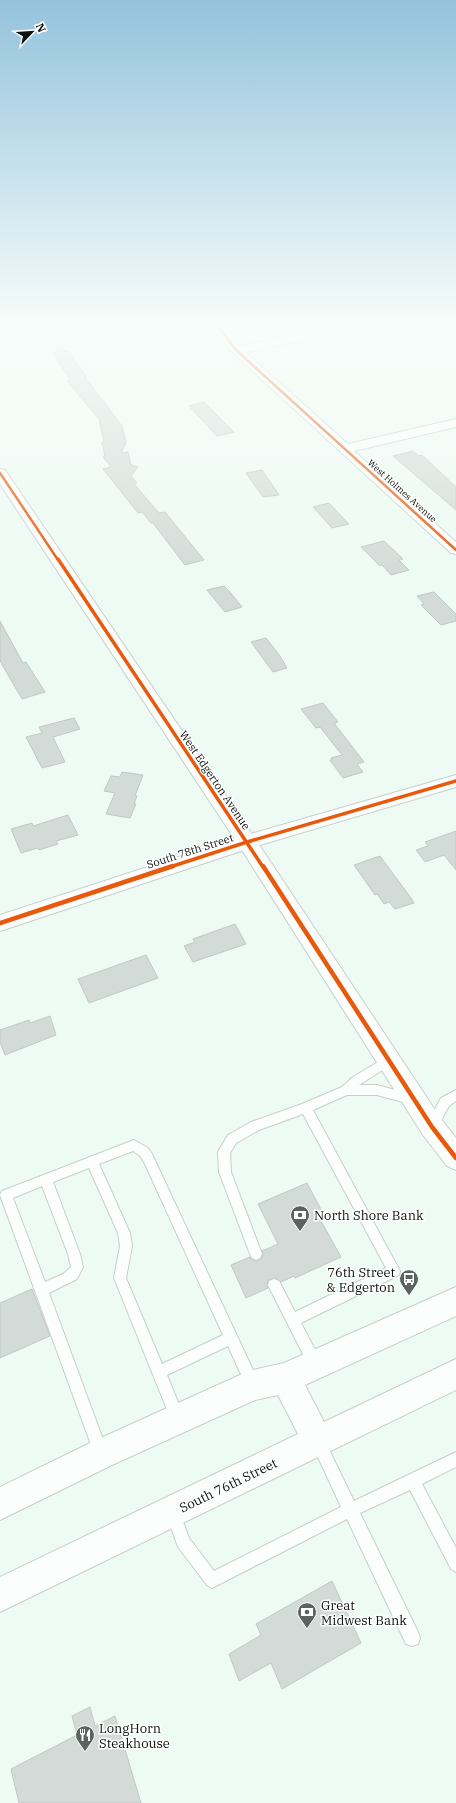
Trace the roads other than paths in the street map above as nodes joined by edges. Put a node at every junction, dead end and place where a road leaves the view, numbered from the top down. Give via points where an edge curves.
1 (302, 410) edge
2 (456, 423) edge
3 (345, 449) junction
4 (1, 476) edge
5 (456, 550) edge
6 (456, 781) edge
7 (246, 842) junction
8 (0, 923) edge
9 (388, 1061) junction
10 (346, 1090) junction
11 (456, 1095) edge
12 (414, 1100) junction
13 (306, 1108) junction
14 (432, 1128) junction
15 (456, 1158) edge
16 (92, 1161) junction
17 (46, 1180) junction
18 (256, 1254) dead end
19 (274, 1285) dead end
20 (41, 1290) junction
21 (456, 1301) edge
22 (292, 1320) junction
23 (231, 1338) junction
24 (315, 1365) junction
25 (159, 1372) junction
26 (456, 1374) edge
27 (286, 1378) junction
28 (253, 1385) junction
29 (178, 1419) junction
30 (317, 1442) junction
31 (101, 1454) junction
32 (456, 1459) edge
33 (413, 1481) junction
34 (0, 1504) edge
35 (350, 1510) junction
36 (172, 1512) junction
37 (456, 1564) edge
38 (0, 1595) edge
39 (412, 1638) dead end

1 - 3 street, West Holmes Avenue
2 - 3 street
3 - 5 street, West Holmes Avenue
4 - 7 street, West Edgerton Avenue
6 - 7 street, South 78th Street
7 - 8 street, South 78th Street
7 - 9 street, West Edgerton Avenue
9 - 10 lane via 356,1080
9 - 12 street, West Edgerton Avenue
10 - 12 lane via 377,1090
10 - 13 lane
11 - 14 lane via 445,1102
12 - 14 street, West Edgerton Avenue
13 - 18 lane via 255,1126 232,1139 224,1152 225,1172
13 - 22 lane via 394,1271
14 - 15 street, West Edgerton Avenue
16 - 17 lane
16 - 23 lane via 134,1145 144,1152
16 - 25 lane via 124,1234 126,1246 120,1278
17 - 20 lane via 77,1267 68,1277
17 - 20 lane via 6,1195
19 - 22 lane
20 - 31 lane
21 - 24 street
22 - 24 lane
23 - 25 lane
23 - 28 lane
24 - 27 street
25 - 29 lane
26 - 30 street, South 76th Street
27 - 28 street
27 - 30 street
28 - 29 street
29 - 31 street
30 - 35 lane
30 - 36 street, South 76th Street
31 - 34 street
32 - 33 lane
33 - 35 lane
33 - 37 lane
35 - 36 lane via 212,1580 183,1542
35 - 39 lane
36 - 38 street, South 76th Street

